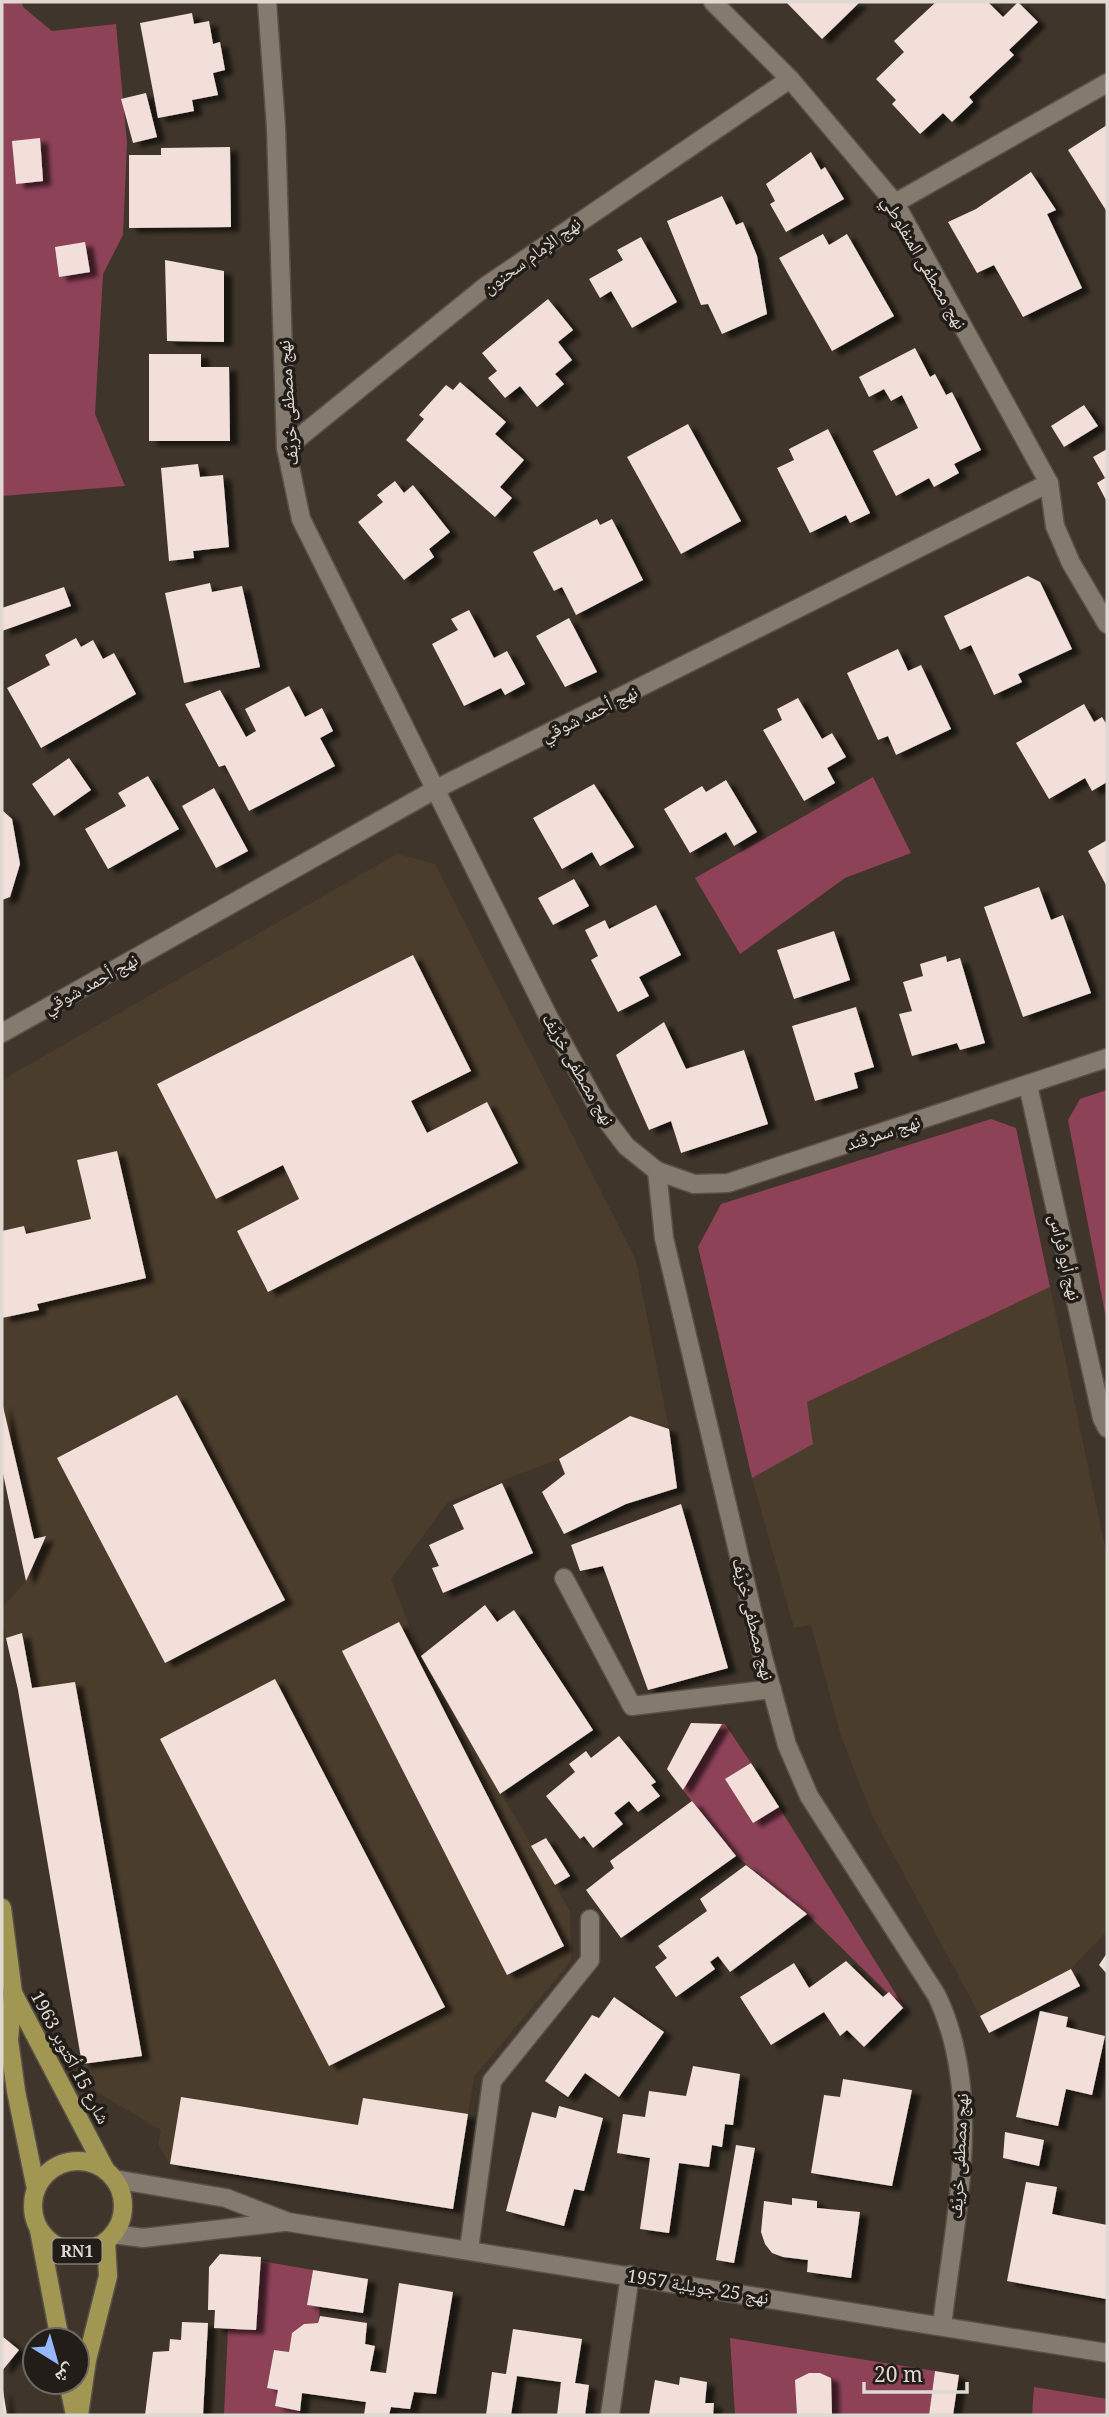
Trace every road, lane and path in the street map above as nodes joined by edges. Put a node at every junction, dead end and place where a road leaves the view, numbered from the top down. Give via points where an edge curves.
1 (267, 2) edge
2 (713, 2) edge
3 (790, 79) junction
4 (1107, 83) edge
5 (895, 203) junction
6 (286, 449) junction
7 (1049, 483) junction
8 (1107, 624) edge
9 (436, 789) junction
10 (2, 1033) edge
11 (1107, 1058) edge
12 (1028, 1085) junction
13 (657, 1171) junction
14 (1107, 1428) edge
15 (564, 1578) dead end
16 (772, 1689) junction
17 (2, 1908) edge
18 (590, 1919) dead end
19 (13, 1993) junction
20 (110, 2174) junction
21 (36, 2189) junction
22 (288, 2222) junction
23 (40, 2230) junction
24 (110, 2237) junction
25 (468, 2249) junction
26 (630, 2275) junction
27 (57, 2326) edge
28 (942, 2326) junction
29 (1107, 2353) edge
30 (72, 2396) edge
31 (77, 2415) edge
32 (610, 2415) edge

1 - 6 street, نهج مصطفى خريّف via 276,127
2 - 3 street, نهج مصطفى المنفلوطي
3 - 5 street, نهج مصطفى المنفلوطي
3 - 6 street, نهج الإمام سحنون via 486,286
4 - 5 street
5 - 7 street, نهج مصطفى المنفلوطي
6 - 9 street, نهج مصطفى خريّف via 300,519
7 - 8 street via 1055,526
7 - 9 street, نهج أحمد شوقي
9 - 10 street, نهج أحمد شوقي
9 - 13 street, نهج مصطفى خريّف via 601,1113 626,1146
11 - 12 street, نهج سمرقند
12 - 13 street, نهج سمرقند via 728,1183 694,1184
12 - 14 street, نهج أبو فراس
13 - 16 street, نهج مصطفى خريّف via 664,1238
15 - 16 street via 632,1706
16 - 28 street, نهج مصطفى خريّف via 787,1745 809,1796 949,2022 960,2066 963,2113
17 - 19 main road, RN1
18 - 25 street via 590,1961 492,2081
19 - 20 main road, شارع 15 أكتوبر 1963 / RN1
19 - 21 main road, شارع 15 أكتوبر 1963 / RN1 via 9,2040
20 - 21 main road via 79,2160 65,2162
20 - 22 street, نهج 25 جويلية 1957 via 226,2198
20 - 24 main road, شارع 15 أكتوبر 1963 / RN1 via 123,2206
21 - 23 main road, شارع 15 أكتوبر 1963 / RN1 via 32,2203
22 - 24 street, نهج 25 جويلية 1957 via 143,2238
22 - 25 street, نهج 25 جويلية 1957
23 - 24 main road, RN1 via 47,2239 70,2250 96,2247
23 - 27 main road, RN1
24 - 31 main road, RN1 via 108,2276
25 - 26 street, نهج 25 جويلية 1957
26 - 28 street, نهج 25 جويلية 1957
26 - 32 street
28 - 29 street, نهج 25 جويلية 1957
30 - 31 main road, RN1

